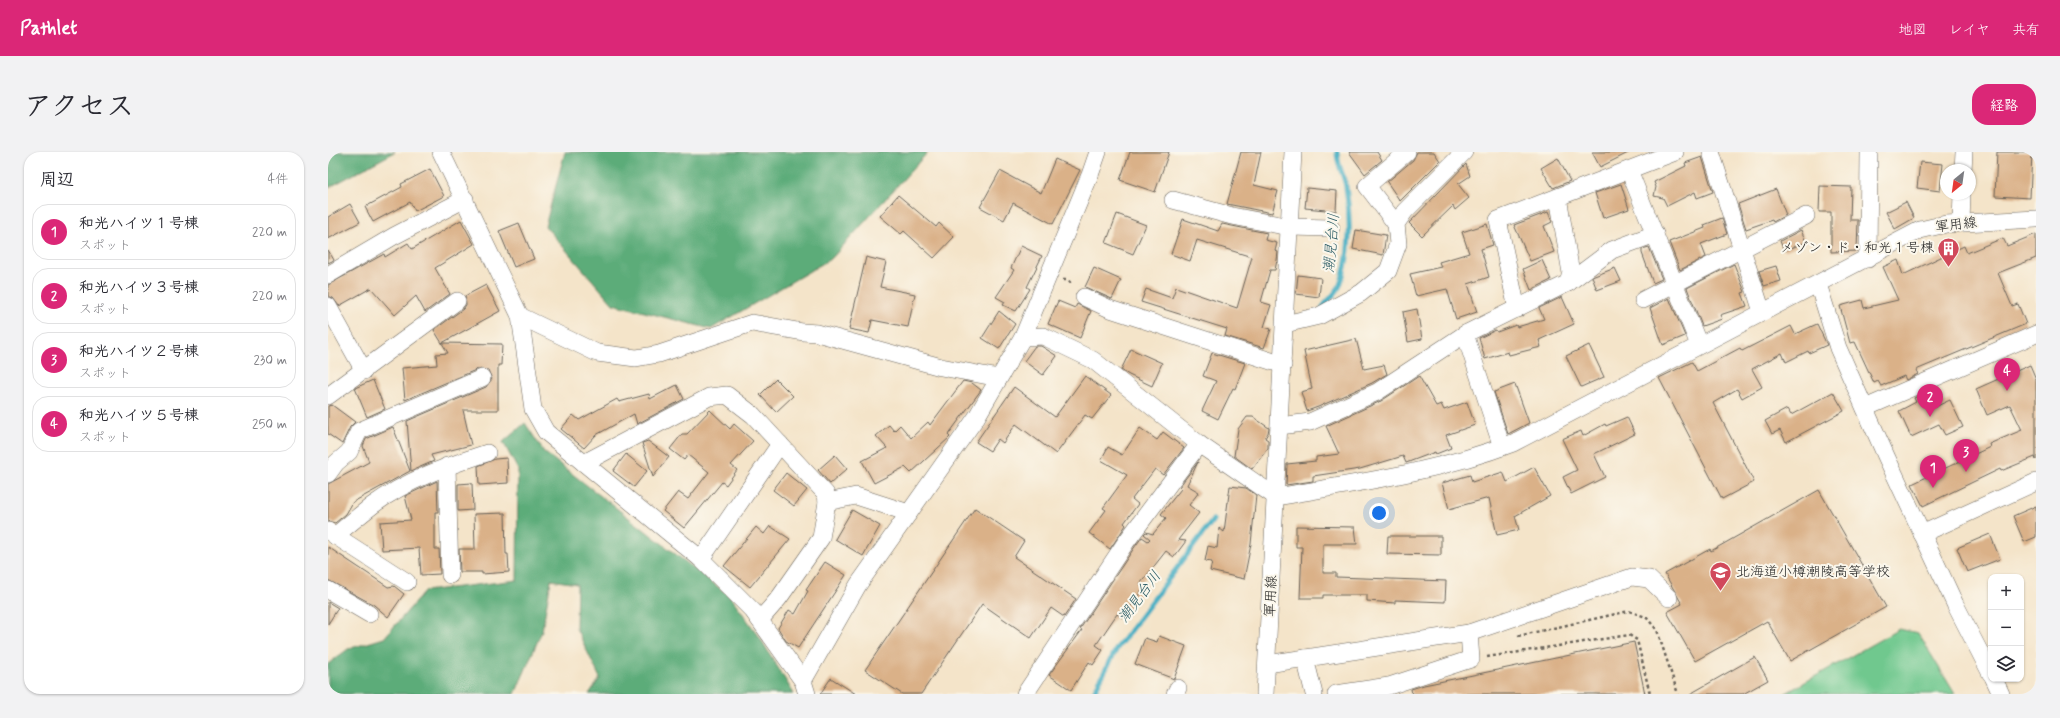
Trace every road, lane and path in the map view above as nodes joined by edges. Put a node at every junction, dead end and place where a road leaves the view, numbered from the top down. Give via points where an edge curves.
1 (442, 152) edge
2 (1098, 152) edge
3 (1293, 152) edge
4 (1407, 152) edge
5 (1464, 152) edge
6 (1675, 152) edge
7 (1711, 152) edge
8 (1869, 152) edge
9 (1964, 152) edge
10 (1963, 164) edge
11 (1629, 170) junction
12 (1558, 197) junction
13 (465, 199) junction
14 (1173, 200) dead end
15 (1962, 200) edge
16 (1806, 216) dead end
17 (2036, 219) edge
18 (1961, 223) junction
19 (1396, 224) junction
20 (1290, 227) junction
21 (1331, 228) dead end
22 (1655, 234) junction
23 (1742, 250) junction
24 (1868, 259) junction
25 (328, 275) edge
26 (1046, 279) junction
27 (1568, 283) junction
28 (1676, 284) junction
29 (1818, 284) junction
30 (1084, 297) joint
31 (1643, 300) dead end
32 (456, 302) dead end
33 (328, 306) edge
34 (1517, 309) junction
35 (1762, 312) junction
36 (520, 316) junction
37 (1285, 324) junction
38 (1465, 334) junction
39 (2036, 334) edge
40 (1023, 337) junction
41 (1699, 345) junction
42 (1283, 364) junction
43 (364, 371) junction
44 (482, 378) dead end
45 (999, 378) junction
46 (328, 396) edge
47 (1865, 408) junction
48 (1280, 426) junction
49 (780, 444) junction
50 (1199, 444) junction
51 (1502, 447) junction
52 (487, 453) dead end
53 (584, 463) junction
54 (447, 466) junction
55 (328, 474) edge
56 (2036, 482) edge
57 (1276, 497) junction
58 (827, 502) junction
59 (909, 513) junction
60 (331, 534) edge
61 (1922, 534) junction
62 (701, 559) junction
63 (450, 575) dead end
64 (407, 582) dead end
65 (328, 590) edge
66 (1669, 598) dead end
67 (369, 614) dead end
68 (760, 620) junction
69 (1469, 633) junction
70 (1512, 637) dead end
71 (1305, 658) junction
72 (1470, 659) junction
73 (1267, 664) junction
74 (1988, 668) edge
75 (1995, 682) edge
76 (805, 687) edge
77 (1025, 694) edge
78 (1265, 694) edge
79 (1314, 694) edge
80 (1336, 694) edge
81 (1650, 694) edge
82 (1678, 694) edge
83 (2001, 694) edge

1 - 13 street
2 - 26 street
3 - 20 street, 軍用線
4 - 19 street via 1367,186
5 - 19 street via 1405,211
6 - 11 street
7 - 23 street
8 - 24 street
9 - 10 street
11 - 12 street
11 - 22 street
12 - 27 street via 1571,273
12 - 34 street via 1498,220
13 - 25 street via 394,236
13 - 36 street
14 - 20 street via 1232,216
15 - 18 street
16 - 23 street
17 - 18 street, 軍用線
18 - 24 street, 軍用線 via 1920,230
19 - 37 street via 1398,244 1388,271 1361,293 1320,316
20 - 21 street
20 - 37 street, 軍用線
22 - 27 street via 1612,250
22 - 28 street
23 - 28 street
23 - 35 street
24 - 29 street, 軍用線
26 - 30 path via 1068,280
26 - 40 street
27 - 34 street
28 - 31 street
28 - 41 street
29 - 35 street, 軍用線
29 - 47 street via 1838,348
30 - 42 street via 1110,309
32 - 43 street
33 - 43 street
34 - 38 street
35 - 41 street, 軍用線
36 - 45 street via 597,353 636,358 659,354 752,323 817,333 941,367
36 - 53 street via 533,409 546,432
37 - 42 street, 軍用線
38 - 48 street via 1377,392 1310,422
38 - 51 street
39 - 47 street
40 - 45 street
40 - 50 street via 1043,336 1093,360
41 - 51 street, 軍用線
42 - 48 street, 軍用線
43 - 46 street
44 - 55 street via 359,431 349,452
45 - 59 street via 976,418
47 - 61 street
48 - 57 street, 軍用線
49 - 53 street via 753,415 727,395 708,397
49 - 58 street via 826,494
49 - 62 street
50 - 57 street
50 - 77 street via 1126,542
51 - 57 street, 軍用線 via 1450,464
52 - 54 street
53 - 62 street
54 - 60 street via 405,485
54 - 63 street
56 - 61 street
57 - 73 street, 軍用線
58 - 59 street via 856,496
58 - 68 street via 821,538 779,598
59 - 76 street via 858,585
60 - 64 street
61 - 74 street
62 - 68 street
65 - 67 street
66 - 69 street via 1649,579 1632,577
68 - 76 street
69 - 71 street
69 - 72 street
70 - 82 path via 1629,611 1646,618 1657,630
71 - 73 street
71 - 79 street
72 - 80 street via 1389,686
72 - 81 path via 1630,635 1637,640
73 - 78 street, 軍用線
75 - 83 street

